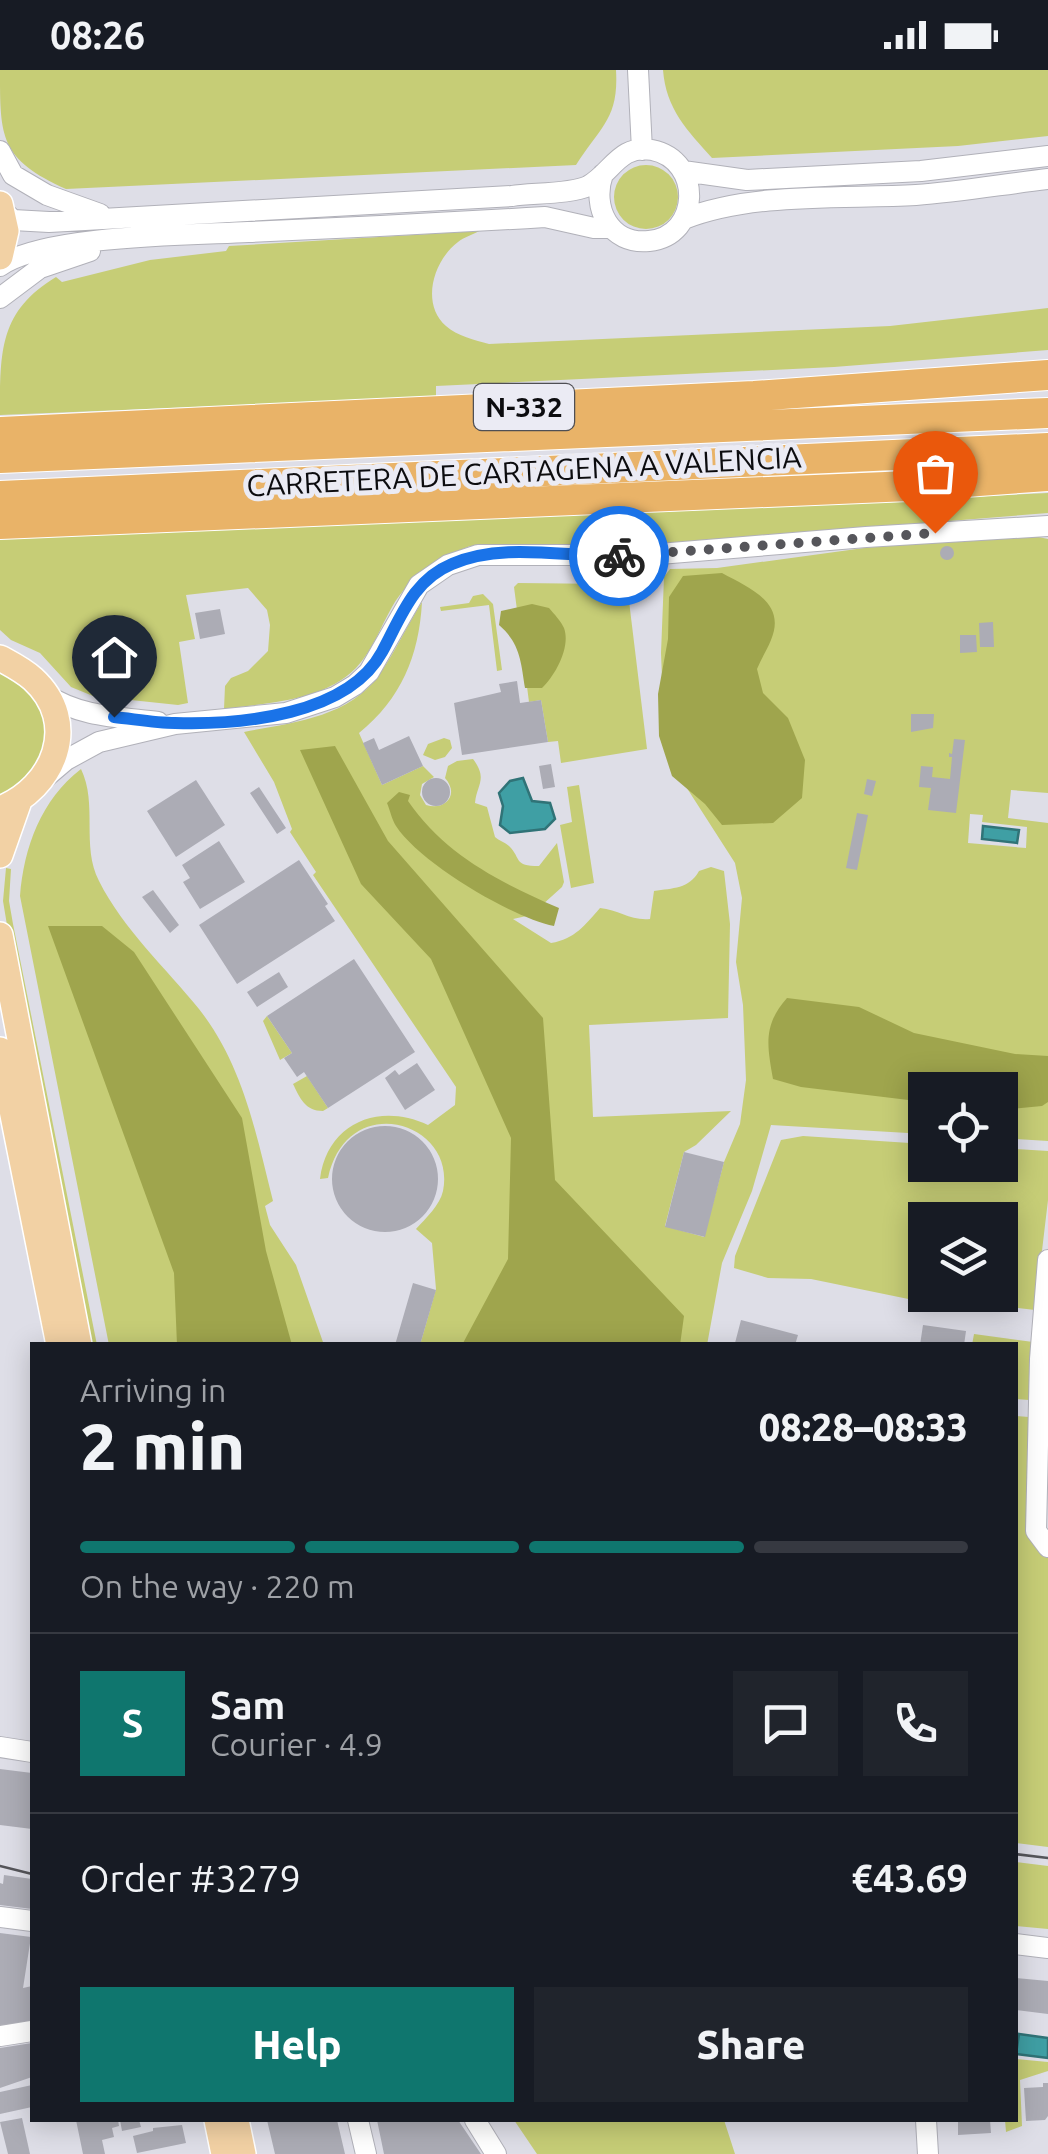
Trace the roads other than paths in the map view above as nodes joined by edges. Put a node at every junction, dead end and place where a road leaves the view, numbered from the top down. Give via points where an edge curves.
1 (638, 70) edge
2 (642, 150) junction
3 (0, 151) edge
4 (1048, 156) edge
5 (684, 170) junction
6 (602, 174) junction
7 (1048, 179) edge
8 (2, 208) edge
9 (117, 218) junction
10 (684, 219) junction
11 (610, 228) junction
12 (128, 240) junction
13 (0, 257) edge
14 (0, 266) edge
15 (0, 298) edge
16 (1048, 375) edge
17 (754, 396) junction
18 (1048, 398) edge
19 (1048, 413) edge
20 (0, 432) edge
21 (1048, 448) edge
22 (0, 458) edge
23 (1048, 476) edge
24 (0, 496) edge
25 (0, 524) edge
26 (1048, 526) edge
27 (6, 663) edge
28 (45, 694) junction
29 (175, 724) junction
30 (44, 778) junction
31 (10, 805) edge
32 (0, 855) edge
33 (0, 935) edge
34 (0, 1050) edge
35 (1048, 1260) edge
36 (58, 1342) edge
37 (77, 1342) edge
38 (1048, 1547) edge
39 (0, 1747) edge
40 (30, 1752) edge
41 (0, 1917) edge
42 (30, 1921) edge
43 (1018, 1944) edge
44 (1048, 1948) edge
45 (30, 2031) edge
46 (0, 2036) edge
47 (205, 2122) edge
48 (216, 2122) edge
49 (236, 2122) edge
50 (247, 2122) edge
51 (358, 2122) edge
52 (476, 2122) edge
53 (926, 2122) edge
54 (222, 2154) edge
55 (244, 2154) edge
56 (366, 2154) edge
57 (496, 2154) edge
58 (928, 2154) edge

1 - 2 street
2 - 5 street via 672,158
2 - 6 street via 619,156
3 - 9 street via 14,175 47,195
4 - 5 street via 747,180
5 - 10 street via 691,195
6 - 9 street via 586,187 512,196
6 - 11 street via 599,208
7 - 10 street via 747,204
8 - 9 street via 12,220
8 - 13 main road
10 - 11 street via 655,241 638,242
11 - 12 street via 545,217
12 - 14 street via 58,246
12 - 15 street via 40,268
16 - 17 highway, N-332
17 - 18 highway, N-332
17 - 20 highway, N-332
19 - 22 highway, CARRETERA DE CARTAGENA A VALENCIA / N-332
21 - 24 highway, CARRETERA DE CARTAGENA A VALENCIA / N-332
23 - 25 highway
26 - 29 street via 647,555 478,555 448,565 419,586 382,654 356,685 286,713
27 - 28 main road
28 - 29 street via 80,712
28 - 30 main road via 58,736
29 - 30 street via 98,742
30 - 31 main road
31 - 32 main road
33 - 37 main road
34 - 36 main road
35 - 38 street via 1036,1531
39 - 40 street
41 - 42 street
43 - 44 street
45 - 46 street
47 - 54 street
48 - 54 main road
49 - 55 main road
50 - 55 street
51 - 56 street
52 - 57 street
53 - 58 street

